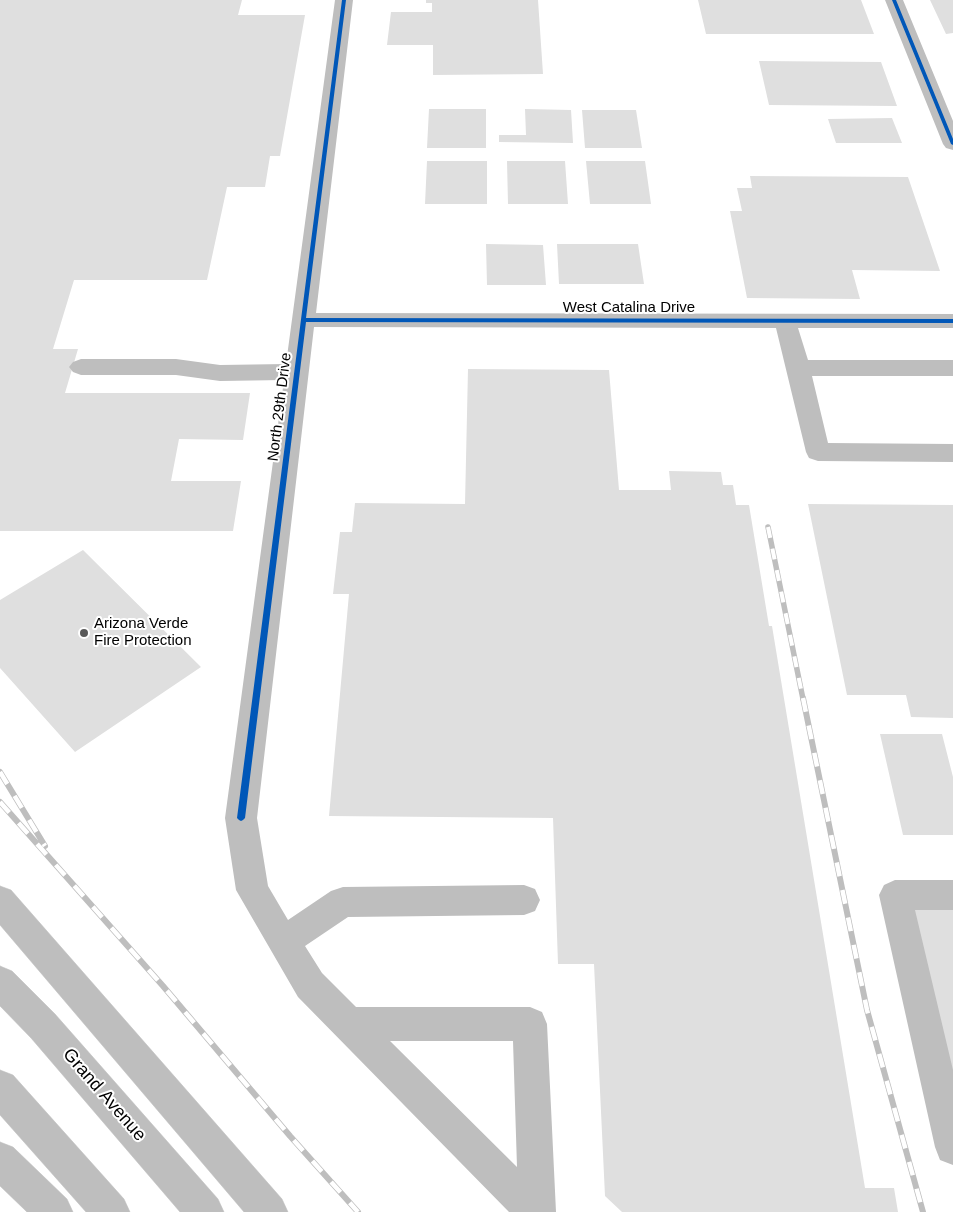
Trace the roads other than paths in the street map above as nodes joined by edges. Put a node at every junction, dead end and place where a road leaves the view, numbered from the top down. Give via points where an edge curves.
1 (344, 0) edge
2 (894, 0) edge
3 (953, 144) edge
4 (304, 320) junction
5 (785, 321) junction
6 (953, 321) edge
7 (81, 367) dead end
8 (798, 368) junction
9 (953, 368) edge
10 (297, 372) junction
11 (953, 453) edge
12 (953, 895) edge
13 (524, 900) dead end
14 (0, 901) edge
15 (284, 942) junction
16 (0, 982) edge
17 (350, 1024) junction
18 (0, 1088) edge
19 (953, 1147) edge
20 (0, 1160) edge
21 (54, 1212) edge
22 (111, 1212) edge
23 (205, 1212) edge
24 (269, 1212) edge
25 (536, 1212) edge

1 - 4 main road, North 29th Drive
2 - 3 main road
4 - 5 main road, West Catalina Drive
4 - 10 main road, North 29th Drive
5 - 6 main road, West Catalina Drive
5 - 8 main road
7 - 10 main road via 176,367 220,373
8 - 9 main road
8 - 11 main road via 818,452
10 - 15 main road, North 29th Drive via 241,818 252,890
12 - 19 main road via 895,895
13 - 15 main road via 343,902
14 - 24 main road
15 - 17 main road, North 29th Drive via 310,985
16 - 23 main road, Grand Avenue via 43,1026
17 - 25 main road, North 29th Drive
17 - 25 main road via 530,1024
18 - 22 main road
20 - 21 main road

